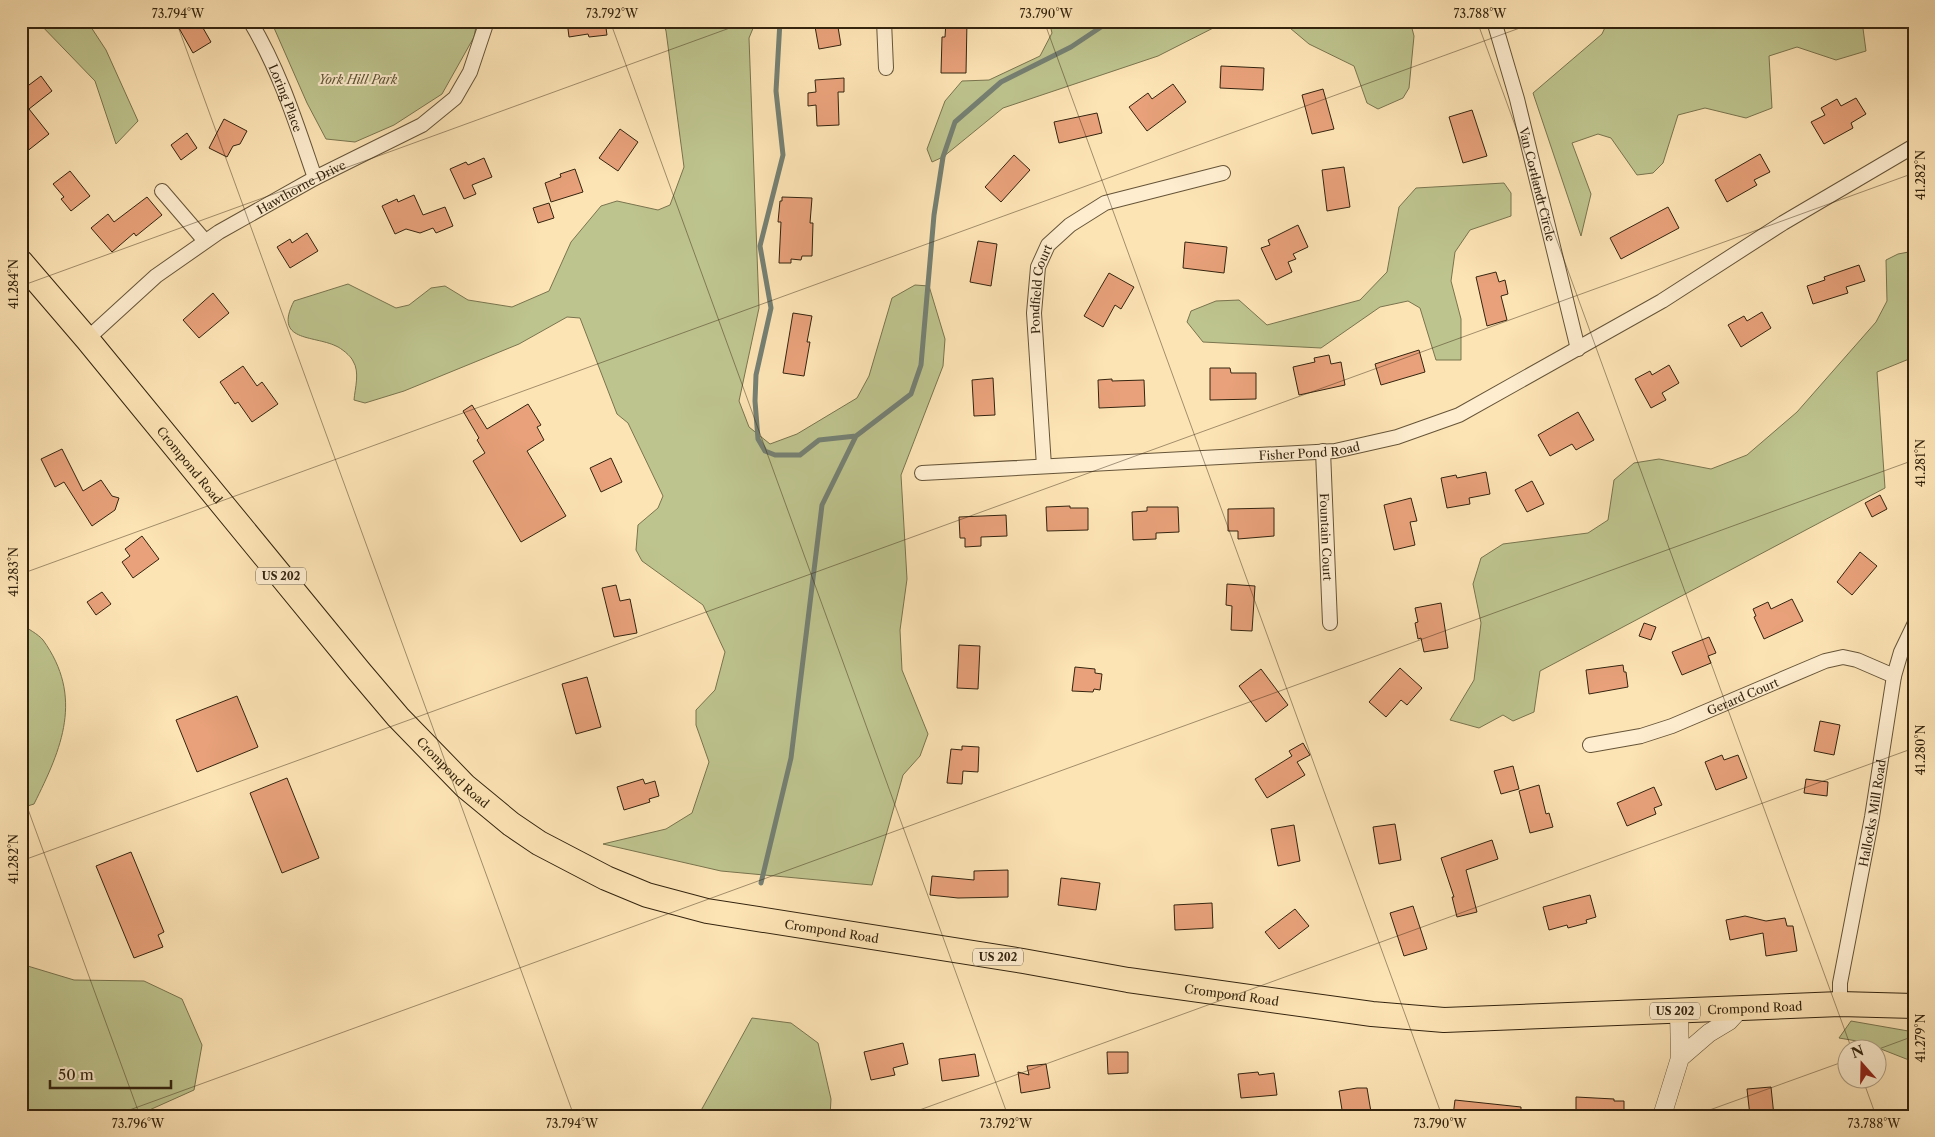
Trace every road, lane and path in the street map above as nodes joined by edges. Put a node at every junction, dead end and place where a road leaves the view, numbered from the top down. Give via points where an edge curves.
1 (250, 21) edge
2 (487, 21) edge
3 (884, 21) edge
4 (1494, 21) edge
5 (886, 68) dead end
6 (1914, 146) edge
7 (1223, 173) dead end
8 (315, 178) junction
9 (162, 191) dead end
10 (205, 241) junction
11 (21, 262) edge
12 (87, 339) junction
13 (1578, 349) junction
14 (1323, 452) junction
15 (1044, 466) junction
16 (922, 472) dead end
17 (1330, 623) dead end
18 (1914, 625) edge
19 (1894, 676) junction
20 (1590, 745) dead end
21 (1840, 1004) junction
22 (1914, 1006) edge
23 (1740, 1009) junction
24 (1679, 1011) junction
25 (1680, 1058) junction
26 (1662, 1116) edge

1 - 8 street, Loring Place via 282,80
2 - 8 street, Hawthorne Drive via 470,72 455,98 422,125
3 - 5 street
4 - 13 street, Van Cortlandt Circle via 1517,99
6 - 13 street, Fisher Pond Road
7 - 15 street, Pondfield Court via 1105,204 1070,225 1048,245 1038,267 1034,313
8 - 10 street, Hawthorne Drive
9 - 10 street
10 - 12 street, Hawthorne Drive via 156,276
11 - 12 highway, Crompond Road / US 202
12 - 24 highway, Crompond Road / US 202 via 366,679 436,758 465,786 539,843 606,878 647,895 707,911 1128,980 1349,1012 1444,1020
13 - 14 street, Fisher Pond Road via 1459,415 1397,437
14 - 15 street, Fisher Pond Road
14 - 17 street, Fountain Court
15 - 16 street, Fisher Pond Road
18 - 19 street, Hallocks Mill Road
19 - 20 street, Gerard Court via 1857,660 1843,657 1825,661 1672,726 1641,736
19 - 21 street, Hallocks Mill Road via 1872,817 1840,983
21 - 22 highway, Crompond Road / US 202
21 - 23 highway, Crompond Road / US 202
23 - 24 highway, Crompond Road / US 202
23 - 25 street
24 - 25 street
25 - 26 street

